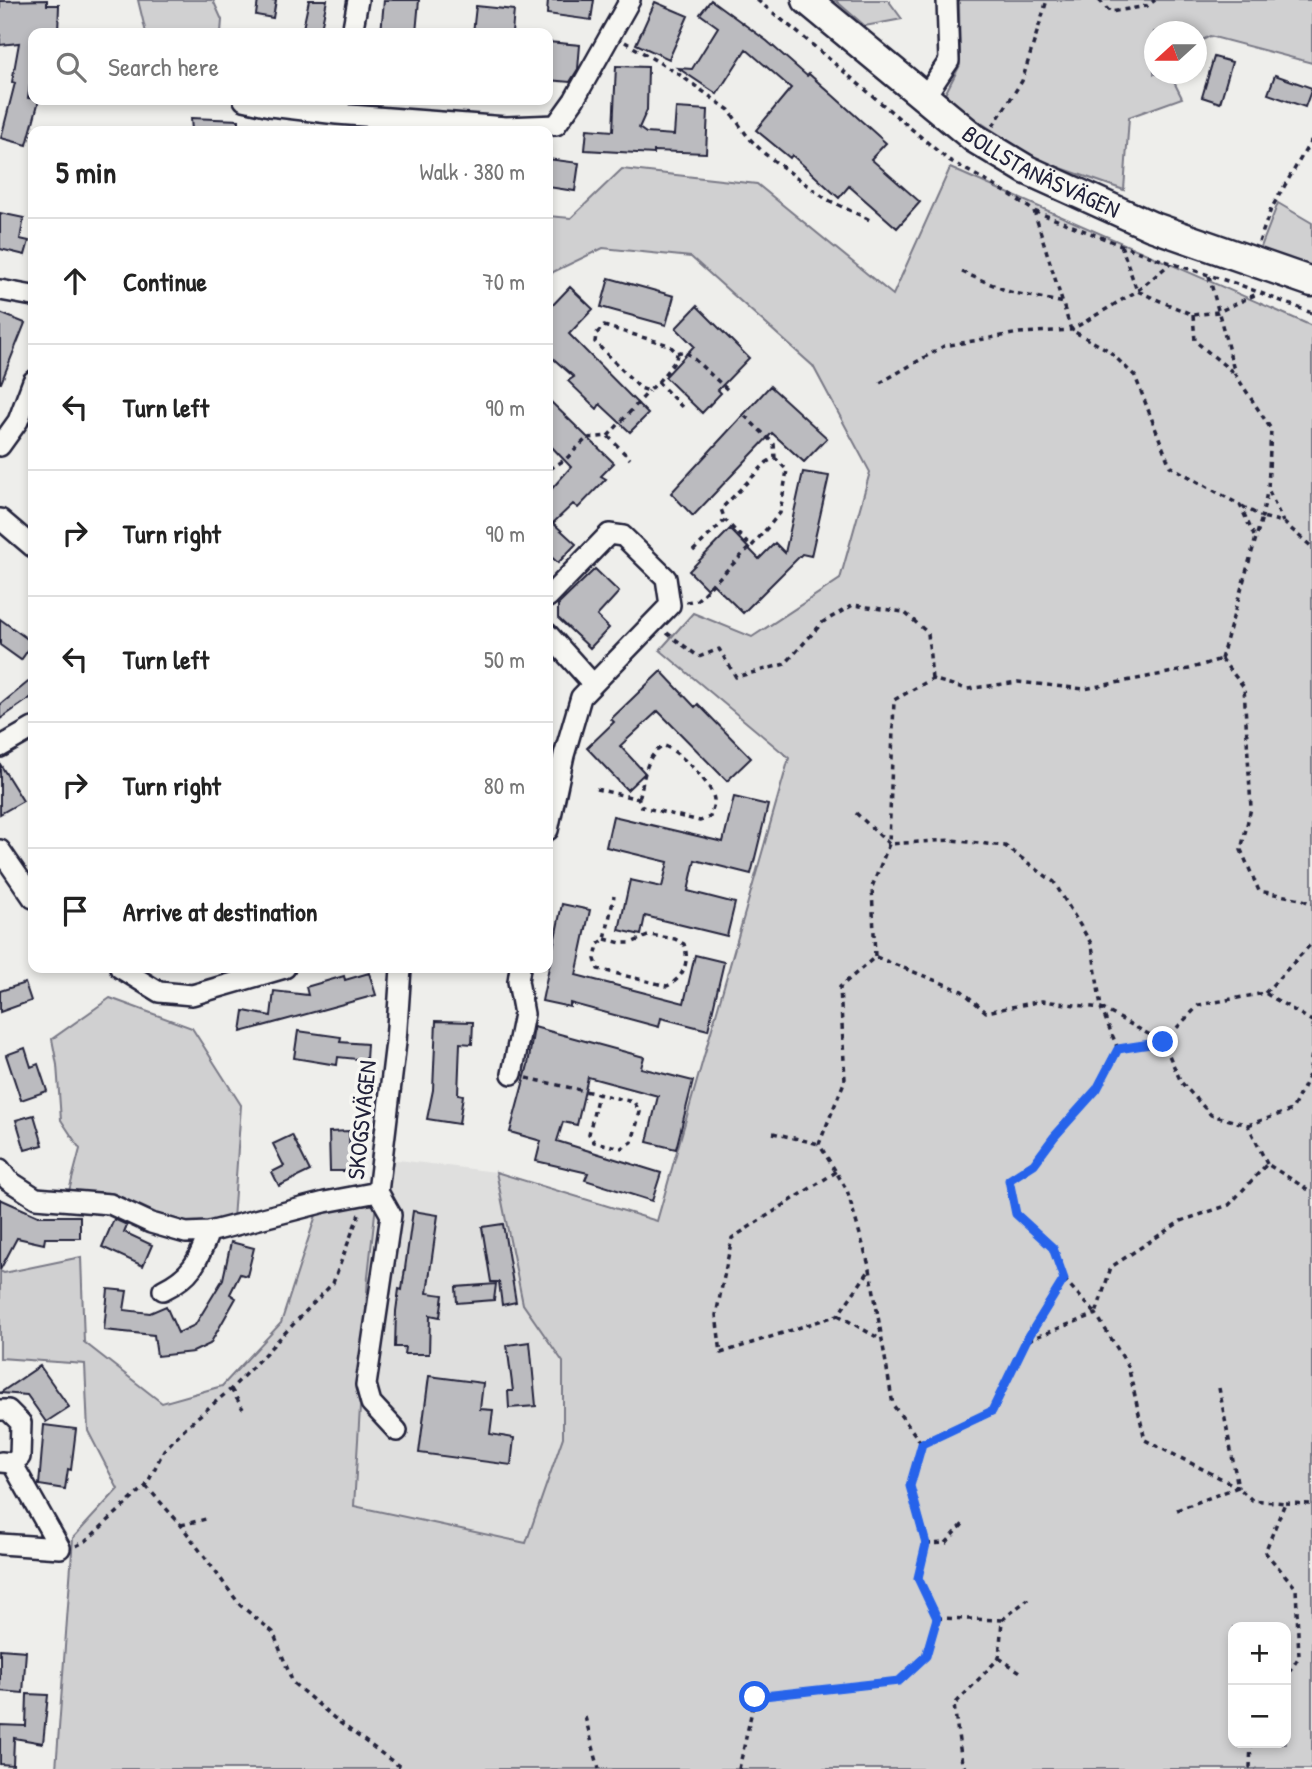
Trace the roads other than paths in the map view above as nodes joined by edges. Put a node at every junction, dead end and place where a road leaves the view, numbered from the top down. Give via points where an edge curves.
1 (358, 0) edge
2 (630, 0) edge
3 (807, 0) edge
4 (947, 0) edge
5 (353, 28) edge
6 (924, 98) junction
7 (266, 105) edge
8 (339, 107) edge
9 (498, 126) edge
10 (530, 126) edge
11 (1312, 282) edge
12 (0, 290) edge
13 (28, 295) edge
14 (28, 394) edge
15 (0, 446) edge
16 (0, 519) edge
17 (28, 543) edge
18 (553, 592) edge
19 (553, 640) edge
20 (592, 683) junction
21 (28, 731) edge
22 (0, 747) edge
23 (553, 807) edge
24 (0, 850) edge
25 (28, 891) edge
26 (128, 973) edge
27 (268, 973) edge
28 (401, 973) edge
29 (519, 973) edge
30 (512, 1074) road end
31 (0, 1169) edge
32 (372, 1194) junction
33 (209, 1232) junction
34 (163, 1290) dead end
35 (0, 1409) edge
36 (397, 1431) dead end
37 (6, 1463) edge
38 (0, 1544) edge

1 - 5 street
2 - 10 street via 555,125
3 - 6 street, BOLLSTANÄSVÄGEN
4 - 6 street via 949,61
6 - 11 street, BOLLSTANÄSVÄGEN via 982,143 1027,170 1151,226
7 - 8 street
8 - 9 street
12 - 13 street
14 - 15 street via 18,421
16 - 17 street
18 - 20 street via 609,534 623,537 666,578 670,605
19 - 20 street
20 - 23 street via 581,697
21 - 22 street
24 - 25 street
26 - 27 street via 159,992 192,995
28 - 32 street, SKOGSVÄGEN via 396,1042
29 - 30 street via 524,1014
31 - 33 street via 8,1180 36,1198 110,1204 175,1230
32 - 33 street
32 - 36 street, SKOGSVÄGEN via 391,1216 366,1385 371,1403
33 - 34 street via 198,1260 181,1281
35 - 37 street via 8,1410 21,1423 20,1457
37 - 38 street via 60,1548

